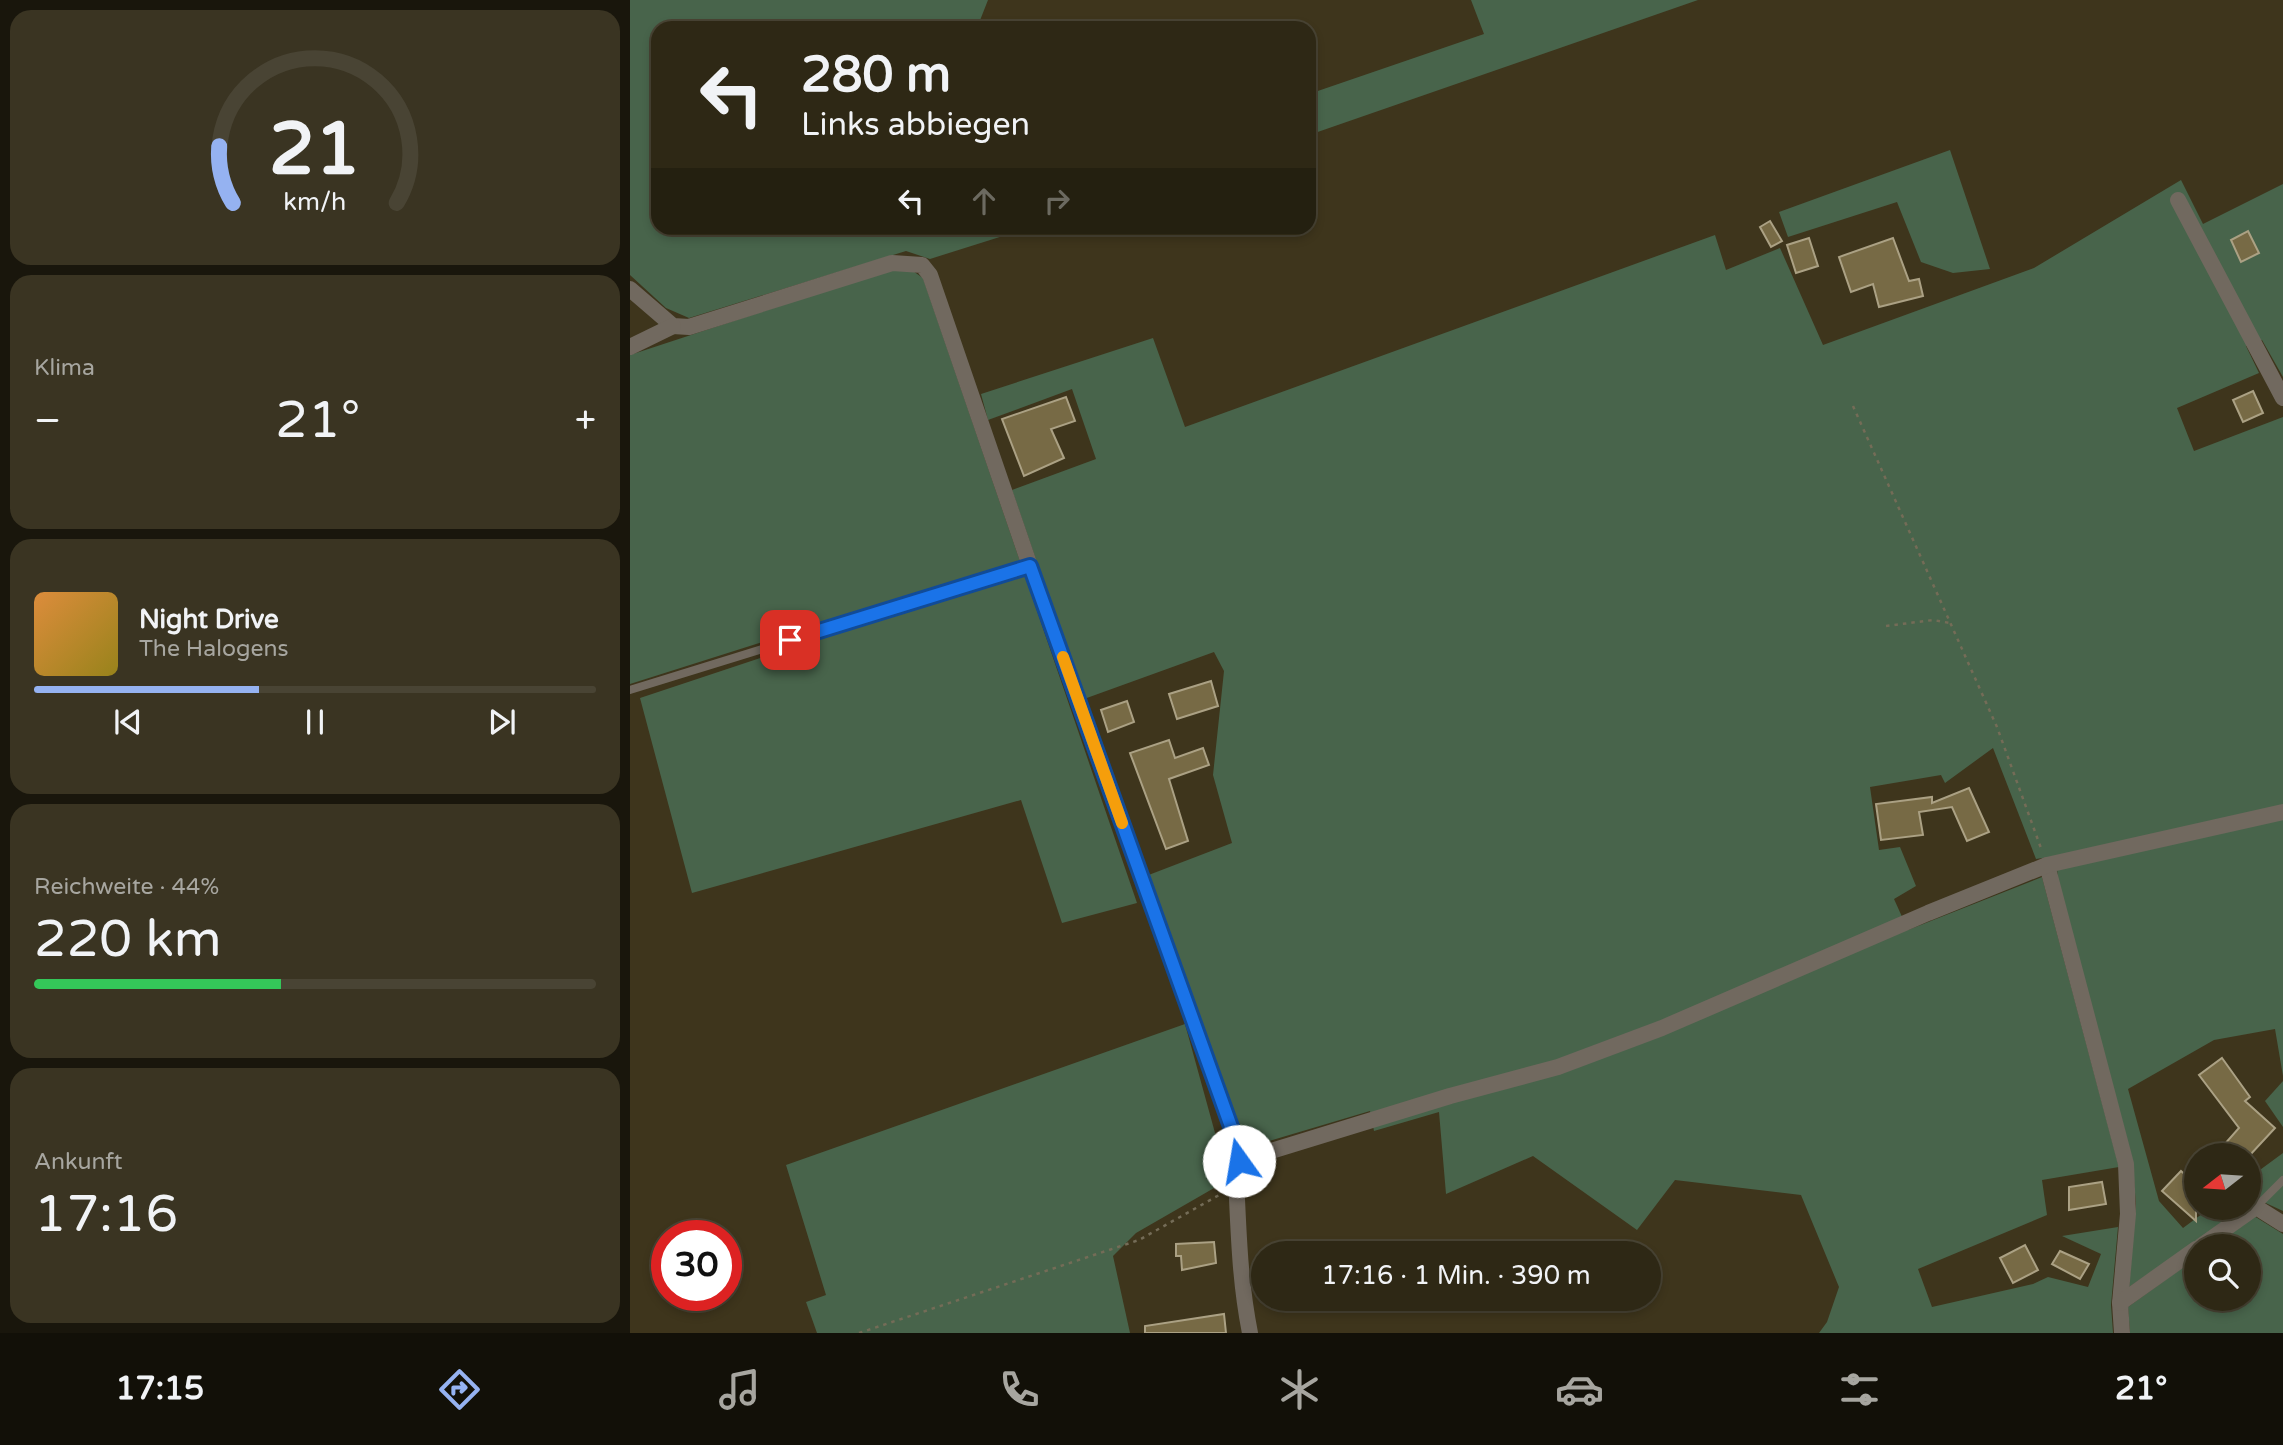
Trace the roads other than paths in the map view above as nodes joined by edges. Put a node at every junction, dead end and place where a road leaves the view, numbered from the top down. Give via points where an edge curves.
1 (2178, 200) dead end
2 (630, 289) edge
3 (673, 326) junction
4 (630, 347) edge
5 (2283, 398) edge
6 (1030, 566) junction
7 (630, 690) edge
8 (2283, 812) edge
9 (2047, 865) junction
10 (1239, 1161) junction
11 (2283, 1180) edge
12 (2261, 1202) edge
13 (2261, 1210) edge
14 (2238, 1220) edge
15 (2283, 1224) edge
16 (2218, 1234) edge
17 (2184, 1258) edge
18 (2120, 1303) junction
19 (1250, 1333) edge
20 (2122, 1333) edge

1 - 5 street
2 - 3 street
3 - 4 street
3 - 6 street via 689,327 892,263 922,265 937,290
6 - 7 lane
6 - 10 street via 1234,1135
8 - 9 street
9 - 10 street via 1558,1068
9 - 18 street via 2126,1164 2128,1214
10 - 19 street via 1240,1266
11 - 12 lane
13 - 15 street
14 - 16 street
17 - 18 street
18 - 20 street

